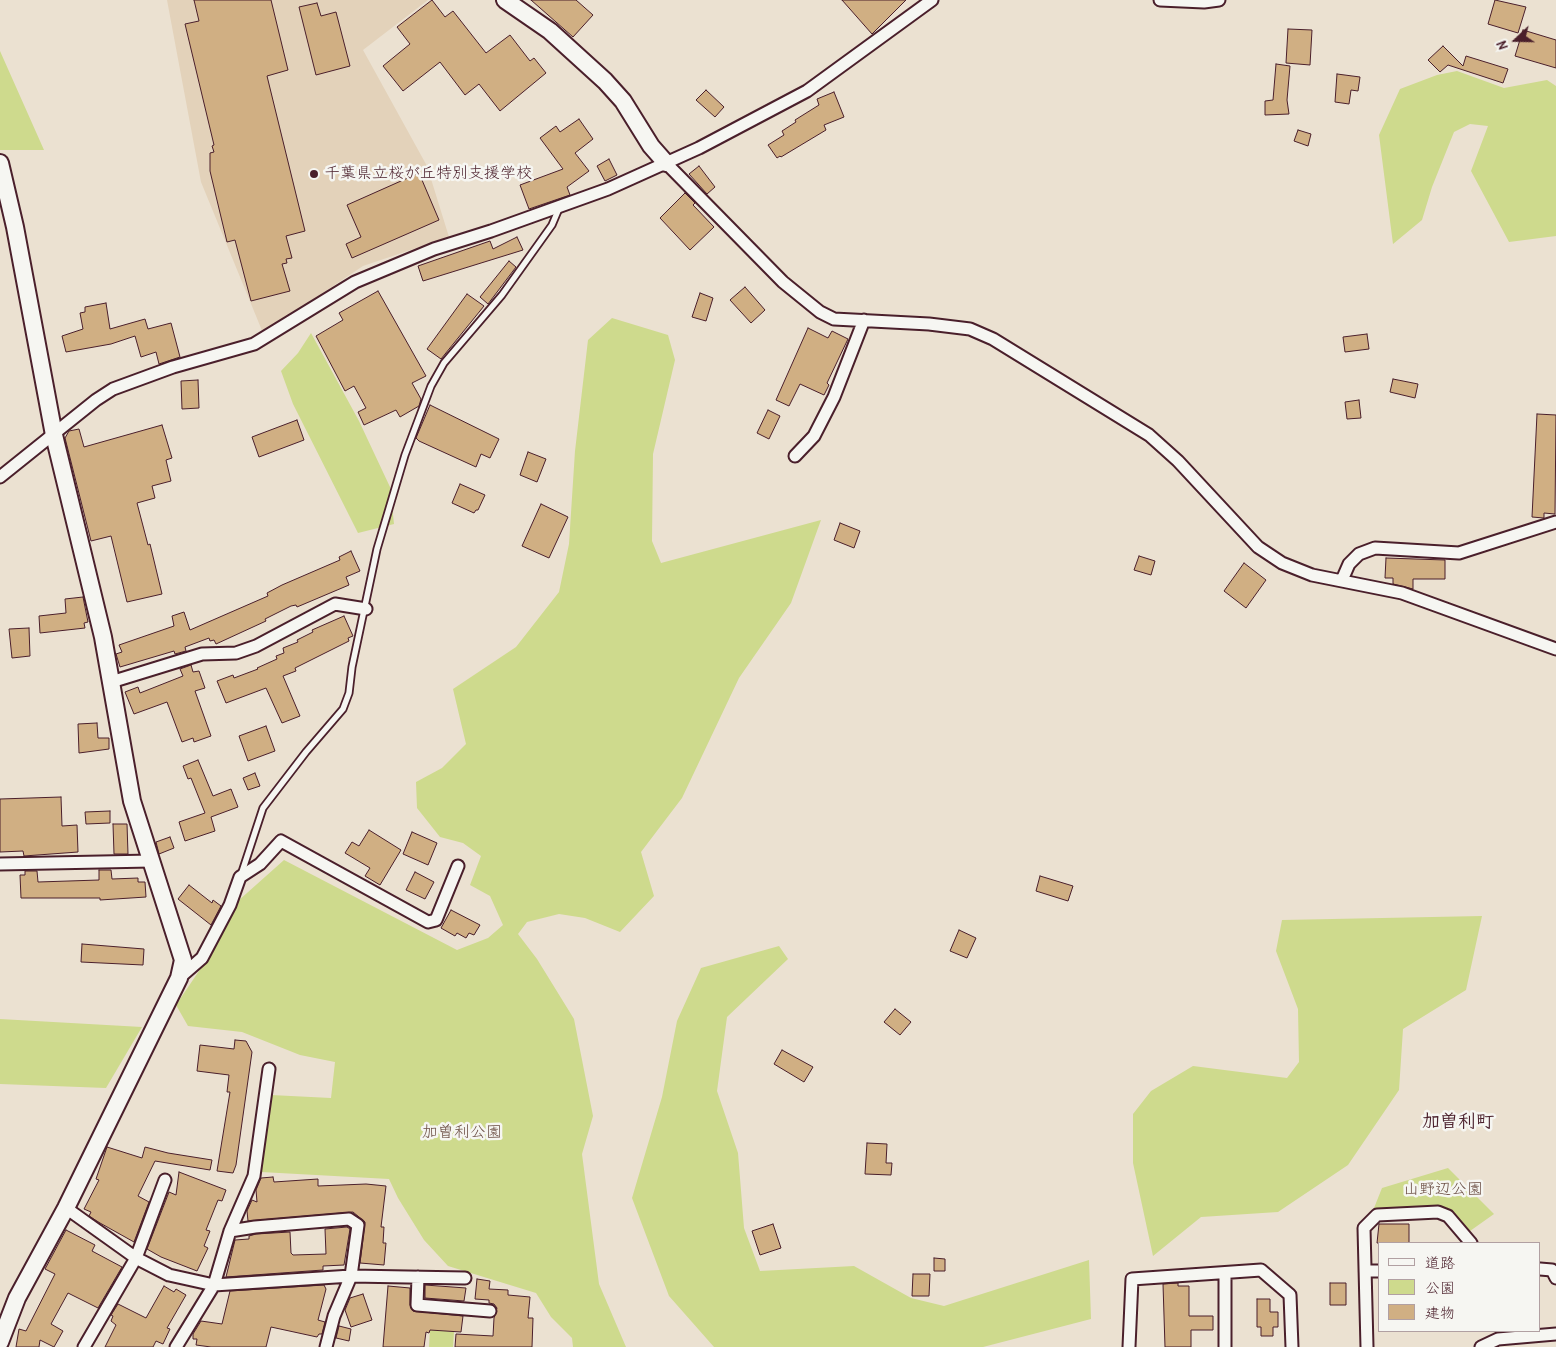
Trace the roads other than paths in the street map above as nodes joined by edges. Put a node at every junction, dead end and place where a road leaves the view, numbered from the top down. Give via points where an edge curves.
1 (505, 0) edge
2 (1160, 0) edge
3 (1219, 0) edge
4 (928, 1) edge
5 (0, 163) edge
6 (666, 163) junction
7 (561, 206) junction
8 (864, 320) junction
9 (54, 435) junction
10 (795, 456) dead end
11 (0, 477) edge
12 (1556, 522) edge
13 (1342, 580) junction
14 (366, 609) junction
15 (1556, 649) edge
16 (111, 682) junction
17 (151, 860) junction
18 (0, 864) edge
19 (458, 866) dead end
20 (240, 877) junction
21 (179, 978) junction
22 (269, 1069) dead end
23 (165, 1180) dead end
24 (66, 1208) junction
25 (230, 1231) junction
26 (1470, 1242) edge
27 (136, 1258) junction
28 (1541, 1269) edge
29 (1365, 1271) junction
30 (1378, 1271) edge
31 (1225, 1274) junction
32 (351, 1276) junction
33 (418, 1277) junction
34 (465, 1278) dead end
35 (1556, 1278) edge
36 (214, 1285) junction
37 (490, 1311) dead end
38 (1556, 1334) edge
39 (0, 1342) edge
40 (84, 1347) edge
41 (179, 1347) edge
42 (326, 1347) edge
43 (1129, 1347) edge
44 (1225, 1347) edge
45 (1292, 1347) edge
46 (1367, 1347) edge
47 (1481, 1347) edge

1 - 6 street via 550,31 606,81
2 - 3 street
4 - 6 street via 807,91 760,118
5 - 9 street via 16,227
6 - 7 street
6 - 8 street via 784,282 820,312 834,319
7 - 9 street via 434,249 355,282 254,344 164,370 113,389
7 - 14 lane via 552,225 502,296 444,363 431,386 405,455 377,549
8 - 10 street via 834,397 814,436
8 - 13 street via 970,329 993,338 1149,435 1178,461 1258,547 1282,563 1312,575
9 - 11 street
9 - 16 street via 86,559
12 - 13 street via 1459,553 1375,548 1359,554 1349,564
13 - 15 street via 1402,593
14 - 16 street via 335,604 236,653 202,654
14 - 20 lane via 343,709 263,808
16 - 17 street via 132,801
17 - 18 street
17 - 21 street via 183,960
19 - 20 street via 436,920 428,922 281,841 260,864
20 - 21 street via 230,905 202,958
21 - 24 street
22 - 25 street via 254,1176
23 - 27 street
24 - 27 street
24 - 39 street via 17,1298
25 - 32 street via 349,1219 358,1225
25 - 36 street
26 - 29 street via 1448,1216 1438,1212 1377,1215 1364,1228
27 - 36 street via 169,1275
27 - 40 street
28 - 35 street via 1552,1270
29 - 30 street
29 - 46 street
31 - 43 street via 1132,1279
31 - 44 street
31 - 45 street via 1262,1270 1290,1295
32 - 33 street
32 - 36 street
32 - 42 street via 334,1316
33 - 34 street
33 - 37 street via 417,1304
36 - 41 street
38 - 47 street via 1498,1339

